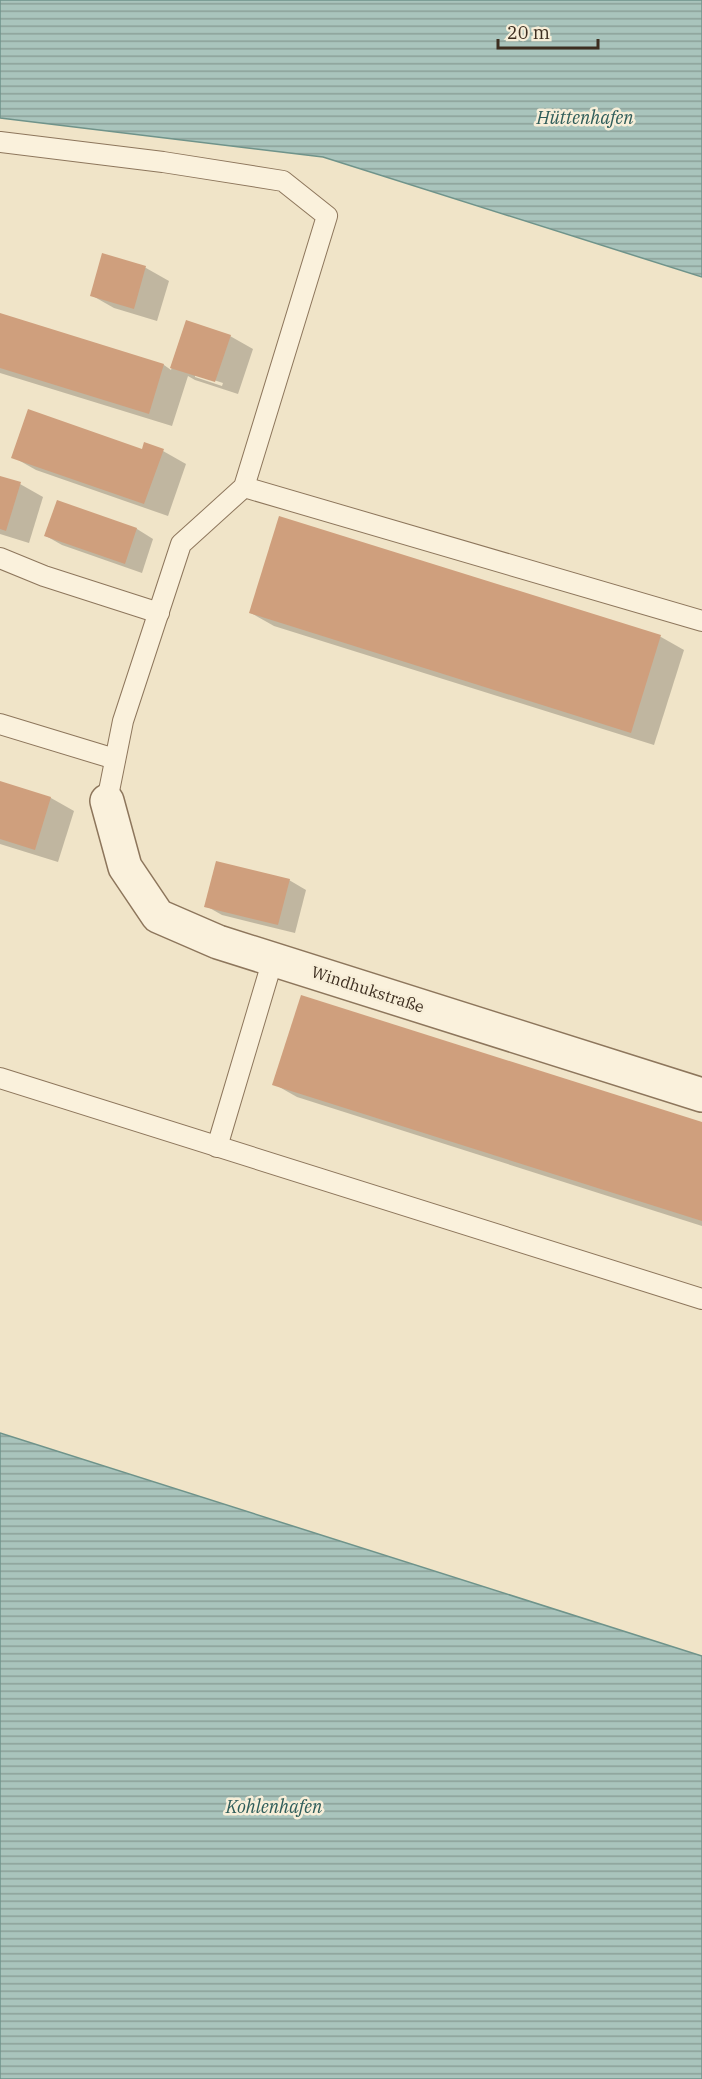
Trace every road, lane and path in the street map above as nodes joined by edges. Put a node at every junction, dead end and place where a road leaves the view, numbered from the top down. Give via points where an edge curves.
1 (0, 142) edge
2 (244, 487) junction
3 (0, 558) edge
4 (159, 613) junction
5 (702, 621) edge
6 (0, 724) edge
7 (115, 759) junction
8 (107, 801) joint
9 (273, 959) junction
10 (0, 1077) edge
11 (702, 1095) edge
12 (217, 1147) junction
13 (702, 1299) edge

1 - 2 lane via 283,181 327,216
2 - 4 lane via 181,544
2 - 5 lane
3 - 4 lane
4 - 7 lane via 123,721
6 - 7 lane
7 - 8 lane
8 - 9 street, Windhukstraße via 125,867 158,916 218,942
9 - 11 street, Windhukstraße
9 - 12 lane
10 - 12 lane
12 - 13 lane

